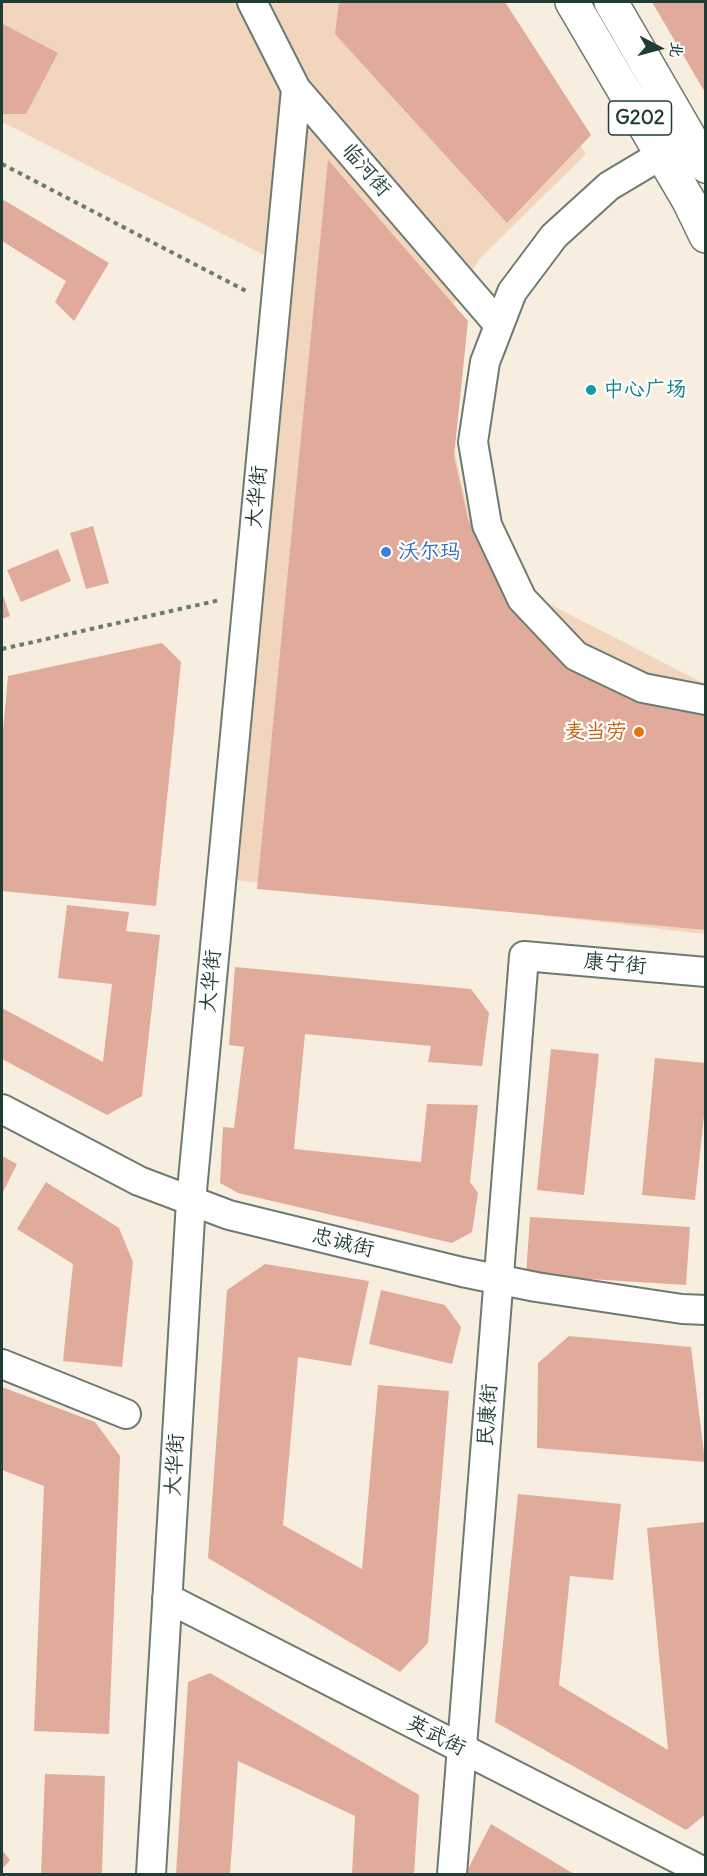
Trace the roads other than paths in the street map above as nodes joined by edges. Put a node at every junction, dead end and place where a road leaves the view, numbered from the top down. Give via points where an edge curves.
1 (252, 2) edge
2 (572, 2) edge
3 (611, 2) edge
4 (296, 89) junction
5 (661, 155) junction
6 (705, 166) edge
7 (705, 236) edge
8 (499, 325) junction
9 (705, 700) edge
10 (524, 956) joint
11 (705, 972) edge
12 (2, 1109) edge
13 (190, 1201) junction
14 (498, 1280) junction
15 (705, 1310) edge
16 (2, 1364) edge
17 (126, 1414) dead end
18 (167, 1598) junction
19 (462, 1749) junction
20 (705, 1873) edge
21 (151, 1875) edge
22 (452, 1875) edge

1 - 4 street, 临河街
2 - 5 highway, G202
3 - 6 highway, G202
4 - 8 street, 临河街
4 - 13 street, 大华街
5 - 7 highway, G202
5 - 8 street via 609,186 554,236 512,292
8 - 9 street via 485,362 473,442 487,525 522,599 576,656 643,688
10 - 11 street, 康宁街
10 - 14 street, 民康街
12 - 13 street, 忠诚街 via 139,1181
13 - 14 street, 忠诚街 via 229,1215
13 - 18 street, 大华街
14 - 15 street, 忠诚街
14 - 19 street, 民康街
16 - 17 street
18 - 19 street, 英武街
18 - 21 street, 大华街
19 - 20 street, 英武街
19 - 22 street, 民康街

